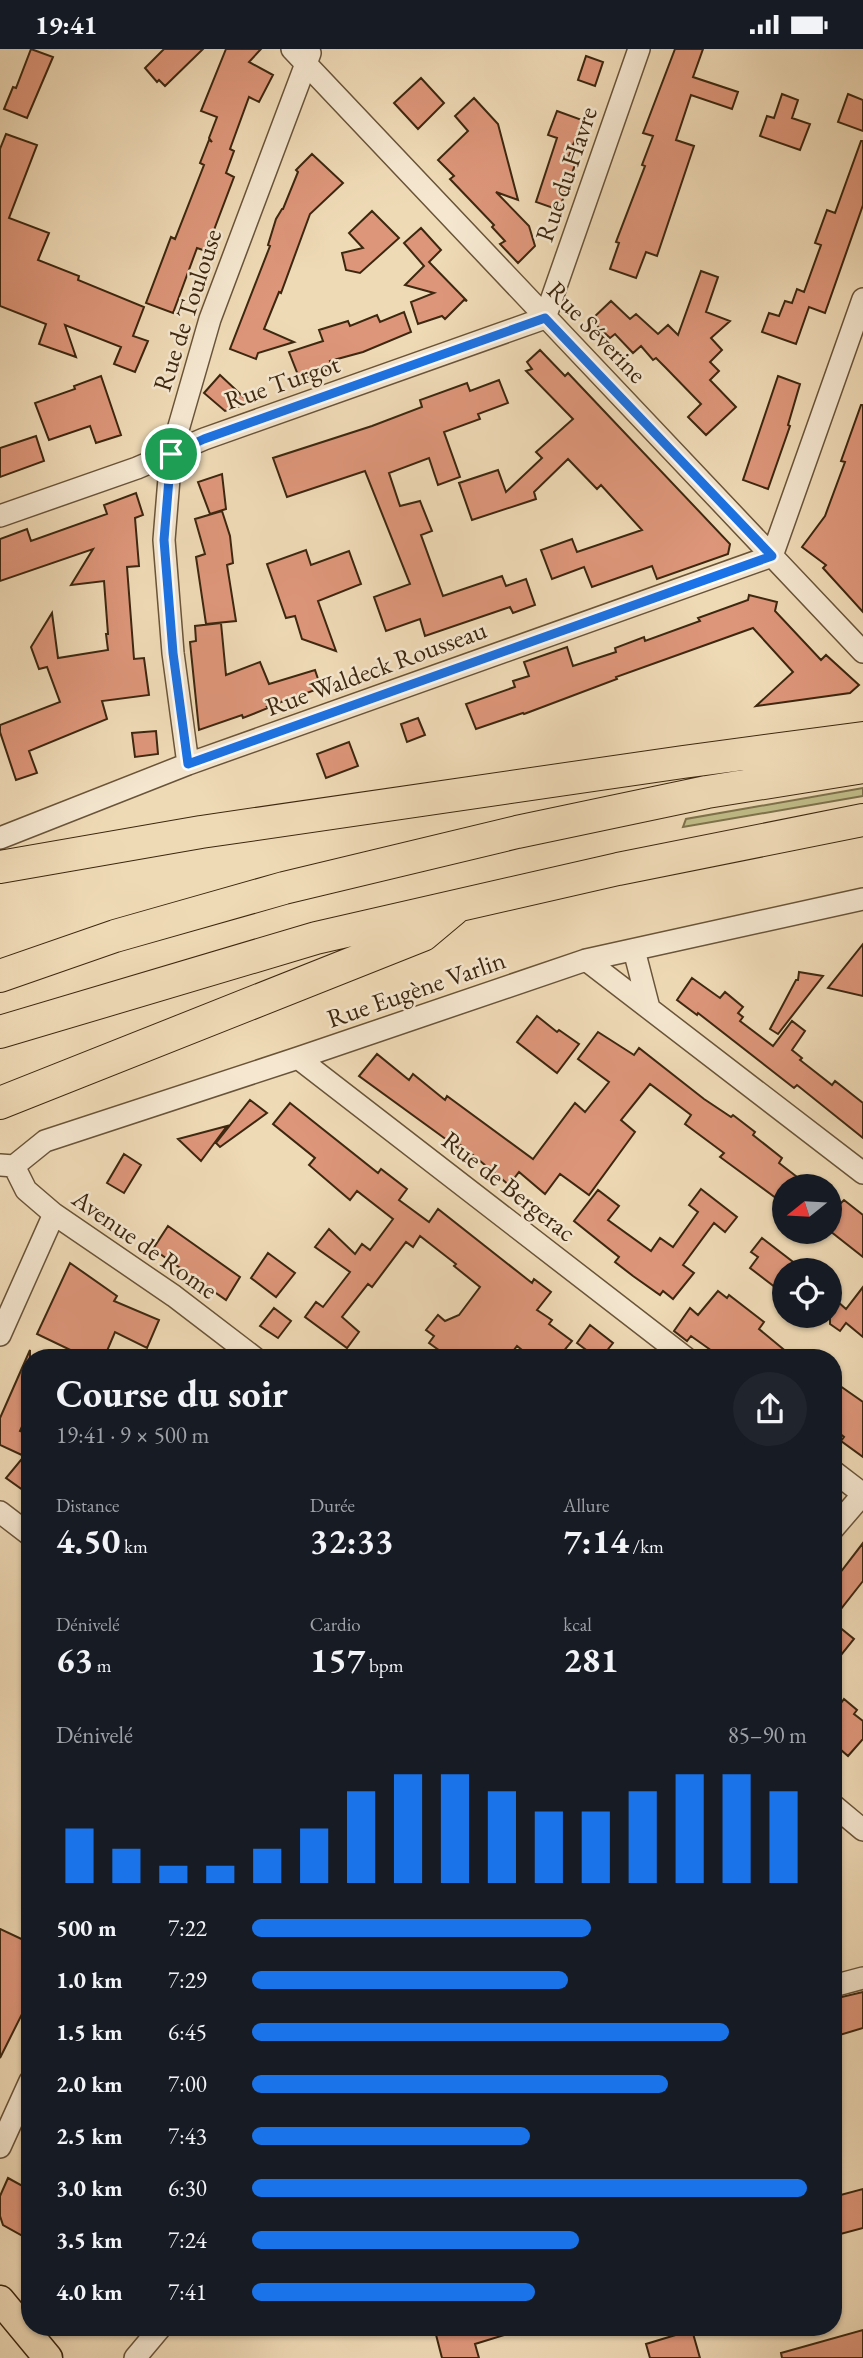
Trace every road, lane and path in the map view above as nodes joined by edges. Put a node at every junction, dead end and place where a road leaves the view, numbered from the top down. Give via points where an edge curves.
1 (639, 49) edge
2 (303, 54) edge
3 (863, 299) edge
4 (545, 318) junction
5 (171, 454) junction
6 (0, 516) edge
7 (772, 556) junction
8 (863, 652) edge
9 (863, 738) edge
10 (188, 764) junction
11 (863, 767) edge
12 (863, 820) edge
13 (0, 838) edge
14 (0, 867) edge
15 (863, 899) edge
16 (459, 904) junction
17 (635, 950) junction
18 (586, 960) junction
19 (0, 976) edge
20 (649, 1008) junction
21 (0, 1032) edge
22 (298, 1058) junction
23 (0, 1103) edge
24 (7, 1165) edge
25 (863, 1173) edge
26 (54, 1214) junction
27 (0, 1335) edge
28 (243, 1349) edge
29 (674, 1349) edge
30 (842, 1478) edge
31 (863, 1494) edge
32 (0, 1512) edge
33 (842, 1518) edge
34 (21, 1528) edge
35 (842, 1812) edge
36 (863, 1830) edge
37 (863, 1978) edge
38 (842, 1984) edge
39 (21, 2101) edge
40 (0, 2147) edge
41 (0, 2300) edge
42 (21, 2325) edge
43 (30, 2336) edge
44 (153, 2336) edge
45 (48, 2358) edge
46 (135, 2358) edge

1 - 4 street, Rue du Havre
2 - 4 street, Rue Séverine
2 - 5 street, Rue de Toulouse via 210,319
3 - 7 street
4 - 5 street, Rue Turgot
4 - 7 street, Rue Séverine
5 - 6 street, Rue Turgot
5 - 10 street, Rue de Toulouse via 164,540
7 - 8 street, Rue Séverine
7 - 10 street, Rue Waldeck Rousseau
9 - 14 highway via 201,832
10 - 13 street, Rue Waldeck Rousseau
11 - 19 highway via 708,792 284,888 115,936
12 - 16 highway
15 - 17 street, Rue Eugène Varlin
16 - 21 highway via 316,939
16 - 23 highway via 423,935
17 - 18 street, Rue Eugène Varlin
17 - 20 street
18 - 20 street
18 - 22 street, Rue Eugène Varlin
20 - 25 street
22 - 24 street, Rue Eugène Varlin via 45,1141
22 - 29 street, Rue de Bergerac
24 - 26 street, Avenue de Rome via 26,1190
26 - 27 street
26 - 28 street, Avenue de Rome
30 - 31 street
31 - 33 street
32 - 34 street
35 - 36 street
37 - 38 street
39 - 40 street
41 - 42 main road
43 - 45 main road
44 - 46 street

